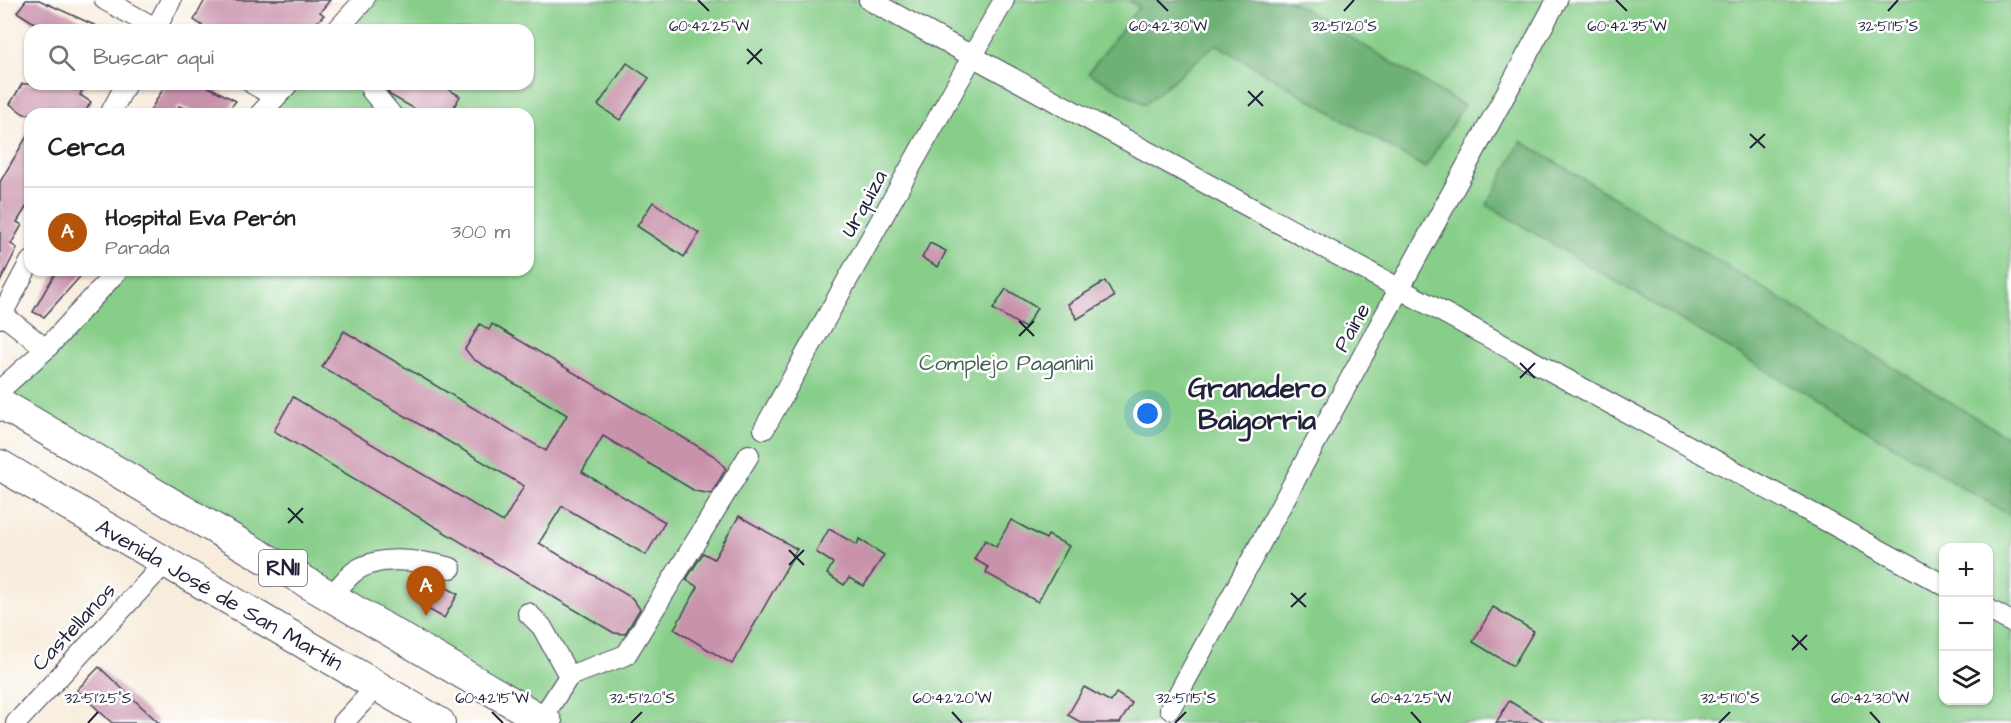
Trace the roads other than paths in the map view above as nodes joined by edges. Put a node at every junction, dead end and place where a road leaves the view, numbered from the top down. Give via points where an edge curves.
1 (105, 0) edge
2 (171, 0) edge
3 (364, 0) edge
4 (869, 0) edge
5 (1004, 0) edge
6 (1557, 0) edge
7 (147, 24) edge
8 (159, 24) edge
9 (342, 24) edge
10 (972, 56) junction
11 (123, 90) edge
12 (372, 90) edge
13 (282, 91) edge
14 (113, 108) edge
15 (266, 108) edge
16 (386, 108) edge
17 (24, 273) edge
18 (113, 276) edge
19 (1399, 288) junction
20 (1, 316) edge
21 (46, 349) junction
22 (0, 390) edge
23 (0, 403) edge
24 (764, 429) dead end
25 (749, 455) dead end
26 (0, 465) edge
27 (165, 562) junction
28 (451, 568) dead end
29 (1939, 582) edge
30 (331, 596) junction
31 (1993, 611) edge
32 (528, 613) dead end
33 (2011, 622) edge
34 (569, 676) junction
35 (377, 686) junction
36 (1170, 710) dead end
37 (544, 721) edge
38 (16, 723) edge
39 (342, 723) edge
40 (440, 723) edge

1 - 7 street
2 - 8 street
3 - 9 street
4 - 10 street
5 - 10 street, Urquiza
6 - 19 street, Paine
10 - 19 street
10 - 24 street, Urquiza
11 - 14 street
12 - 16 street
13 - 15 street
17 - 20 street
18 - 21 street
19 - 29 street
19 - 36 street, Paine
20 - 21 street
21 - 22 street
23 - 30 main road, RN11
25 - 34 street via 626,655
26 - 27 main road, Avenida José de San Martín / RN11
27 - 35 main road, Avenida José de San Martín / RN11
27 - 38 street, Castellanos
28 - 30 street via 420,560 387,561 355,571
30 - 37 main road, RN11
31 - 33 street
32 - 34 street via 542,627
34 - 37 street
35 - 39 street
35 - 40 main road, Avenida José de San Martín / RN11

